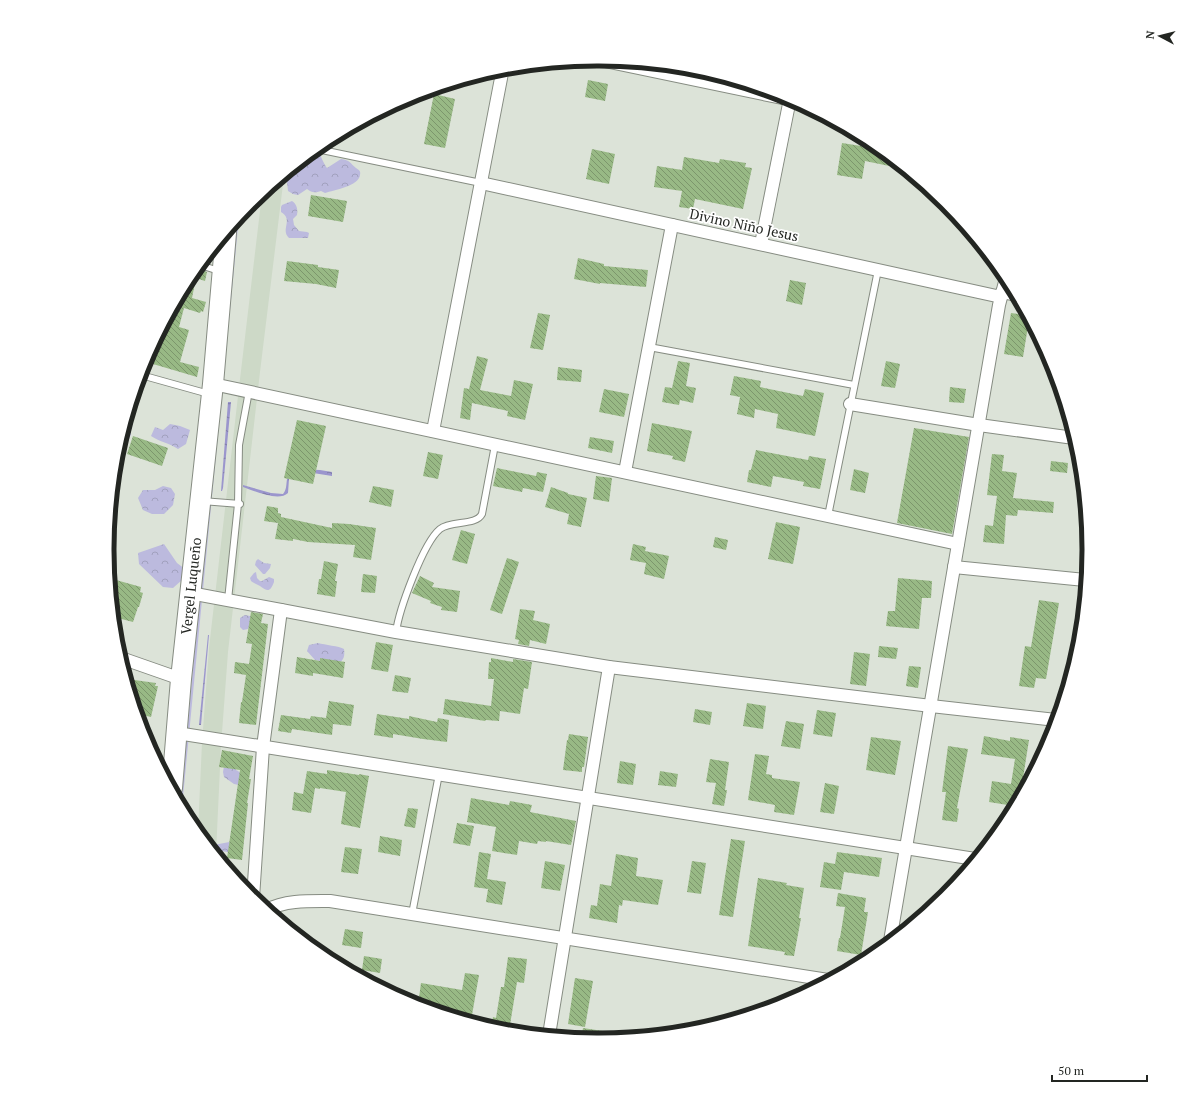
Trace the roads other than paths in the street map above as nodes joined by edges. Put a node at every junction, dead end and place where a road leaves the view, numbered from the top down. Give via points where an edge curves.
1 (673, 72) edge
2 (502, 76) edge
3 (736, 86) edge
4 (790, 106) edge
5 (324, 151) edge
6 (481, 183) junction
7 (672, 225) junction
8 (225, 241) edge
9 (761, 244) junction
10 (206, 267) edge
11 (878, 270) junction
12 (223, 272) junction
13 (1004, 287) edge
14 (1002, 294) junction
15 (1008, 294) edge
16 (648, 347) junction
17 (147, 376) edge
18 (854, 385) junction
19 (212, 389) junction
20 (249, 391) junction
21 (850, 404) junction
22 (979, 425) junction
23 (433, 431) junction
24 (1068, 437) edge
25 (495, 444) junction
26 (625, 472) junction
27 (200, 501) junction
28 (239, 504) junction
29 (828, 516) junction
30 (958, 544) junction
31 (954, 567) junction
32 (1080, 579) edge
33 (190, 593) junction
34 (228, 600) junction
35 (281, 610) junction
36 (396, 632) junction
37 (128, 660) edge
38 (609, 667) junction
39 (182, 679) junction
40 (931, 706) junction
41 (1051, 719) edge
42 (177, 733) junction
43 (263, 746) junction
44 (439, 774) junction
45 (173, 779) edge
46 (588, 798) junction
47 (906, 849) junction
48 (969, 859) edge
49 (254, 889) edge
50 (273, 908) edge
51 (412, 914) junction
52 (891, 934) edge
53 (565, 939) junction
54 (820, 979) edge
55 (550, 1030) edge

1 - 3 street
2 - 6 street
4 - 9 street
5 - 6 lane
6 - 7 street, Divino Niño Jesus
6 - 23 street
7 - 9 street, Divino Niño Jesus
7 - 16 street
8 - 12 main road, Vergel Luqueño
9 - 11 street, Divino Niño Jesus
10 - 12 lane
11 - 14 street, Divino Niño Jesus
11 - 18 lane
12 - 19 main road, Vergel Luqueño
13 - 14 street
14 - 15 street, Divino Niño Jesus
14 - 22 street
16 - 18 lane
16 - 26 street
17 - 19 lane
18 - 21 lane
19 - 20 street
19 - 27 main road, Vergel Luqueño
20 - 23 street
20 - 28 lane via 239,445
21 - 22 street
21 - 29 lane
22 - 24 street
22 - 30 street
23 - 25 street
25 - 26 street
25 - 36 lane via 480,518 446,525 435,535 413,578
26 - 29 street
27 - 28 lane
27 - 33 main road, Vergel Luqueño
28 - 34 lane
29 - 30 street
30 - 31 street
31 - 32 street
31 - 40 street
33 - 34 street
33 - 39 main road, Vergel Luqueño
34 - 35 street
35 - 36 street
35 - 43 street
36 - 38 street
37 - 39 street
38 - 40 street
38 - 46 street
39 - 42 main road, Vergel Luqueño
40 - 41 street
40 - 47 street
42 - 43 street
42 - 45 main road, Vergel Luqueño
43 - 44 street
43 - 49 street
44 - 46 street
44 - 51 lane
46 - 47 street
46 - 53 street
47 - 48 street
47 - 52 street
50 - 51 street via 286,903 330,901
51 - 53 street
53 - 54 street
53 - 55 street

